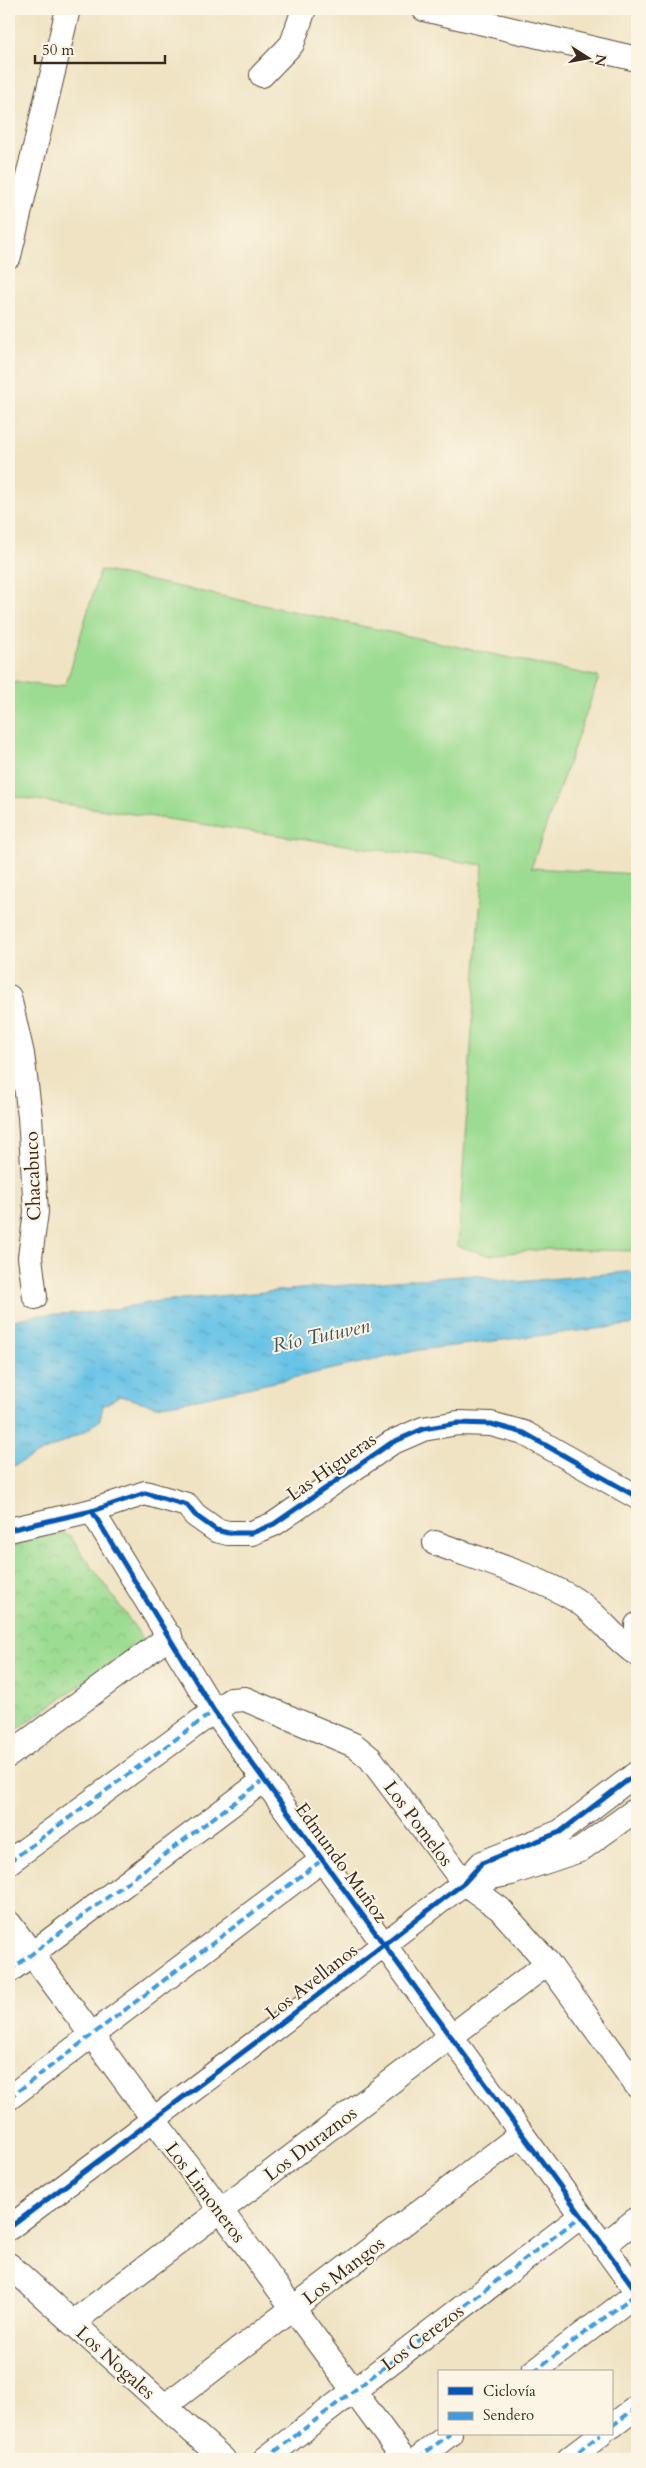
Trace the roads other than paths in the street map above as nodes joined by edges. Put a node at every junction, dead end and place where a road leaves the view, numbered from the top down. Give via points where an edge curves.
1 (68, 9) edge
2 (304, 9) edge
3 (430, 9) edge
4 (637, 59) edge
5 (262, 76) dead end
6 (9, 256) edge
7 (9, 997) edge
8 (35, 1297) dead end
9 (637, 1496) edge
10 (92, 1511) junction
11 (9, 1530) edge
12 (435, 1542) dead end
13 (637, 1625) edge
14 (170, 1636) junction
15 (637, 1638) edge
16 (637, 1654) edge
17 (214, 1711) junction
18 (9, 1755) edge
19 (637, 1773) edge
20 (264, 1780) junction
21 (637, 1809) edge
22 (322, 1860) junction
23 (9, 1862) edge
24 (464, 1883) junction
25 (9, 1923) edge
26 (382, 1944) junction
27 (32, 1954) junction
28 (548, 1963) junction
29 (9, 1971) edge
30 (91, 2036) junction
31 (450, 2037) junction
32 (637, 2086) edge
33 (9, 2098) edge
34 (152, 2120) junction
35 (521, 2134) junction
36 (220, 2211) junction
37 (581, 2216) junction
38 (637, 2219) edge
39 (9, 2228) edge
40 (603, 2246) junction
41 (9, 2265) edge
42 (637, 2293) edge
43 (292, 2309) junction
44 (72, 2323) junction
45 (536, 2370) edge
46 (352, 2390) junction
47 (165, 2406) junction
48 (637, 2407) edge
49 (614, 2424) edge
50 (447, 2436) edge
51 (599, 2436) edge
52 (223, 2459) edge
53 (265, 2459) edge
54 (404, 2459) edge
55 (417, 2459) edge
56 (569, 2459) edge

1 - 6 street
2 - 5 street via 292,44
3 - 4 street
7 - 8 street, Chacabuco via 22,1054 30,1117 36,1212 30,1257
9 - 10 street, Las Higueras via 524,1433 491,1424 466,1423 423,1429 391,1443 274,1524 252,1533 216,1530 194,1515 187,1505 145,1493
10 - 11 street
10 - 14 street, Edmundo Muñoz
12 - 16 street via 574,1599
13 - 15 street
14 - 17 street, Edmundo Muñoz
14 - 18 street
17 - 20 street, Edmundo Muñoz
17 - 23 street, Los Pomelos
17 - 24 street, Los Pomelos via 231,1700 245,1699 354,1744 370,1758
19 - 24 street, Los Avellanos via 560,1832 482,1863
20 - 22 street, Edmundo Muñoz
20 - 27 street
21 - 24 street, Los Avellanos via 580,1850 511,1873
22 - 26 street, Edmundo Muñoz
22 - 30 street
24 - 26 street, Los Avellanos
24 - 28 street, Los Pomelos via 500,1909
25 - 27 street, Los Limoneros
26 - 31 street, Edmundo Muñoz
26 - 34 street, Los Avellanos
27 - 29 street
27 - 30 street, Los Limoneros
28 - 31 street, Los Duraznos
28 - 32 street, Los Pomelos
30 - 33 street
30 - 34 street, Los Limoneros
31 - 35 street, Edmundo Muñoz
31 - 36 street, Los Duraznos
34 - 36 street, Los Limoneros
34 - 39 street, Los Avellanos
35 - 37 street, Edmundo Muñoz
35 - 43 street, Los Mangos
36 - 43 street, Los Limoneros
36 - 44 street, Los Duraznos
37 - 40 street, Edmundo Muñoz
37 - 46 street, Los Cerezos
38 - 40 street
40 - 42 street, Edmundo Muñoz
41 - 44 street, Los Nogales
42 - 45 street
43 - 46 street, Los Limoneros
43 - 47 street, Los Mangos
44 - 47 street, Los Nogales
46 - 53 street, Los Cerezos
46 - 54 street, Los Limoneros
47 - 52 street, Los Nogales
48 - 49 street
50 - 55 street
51 - 56 street

